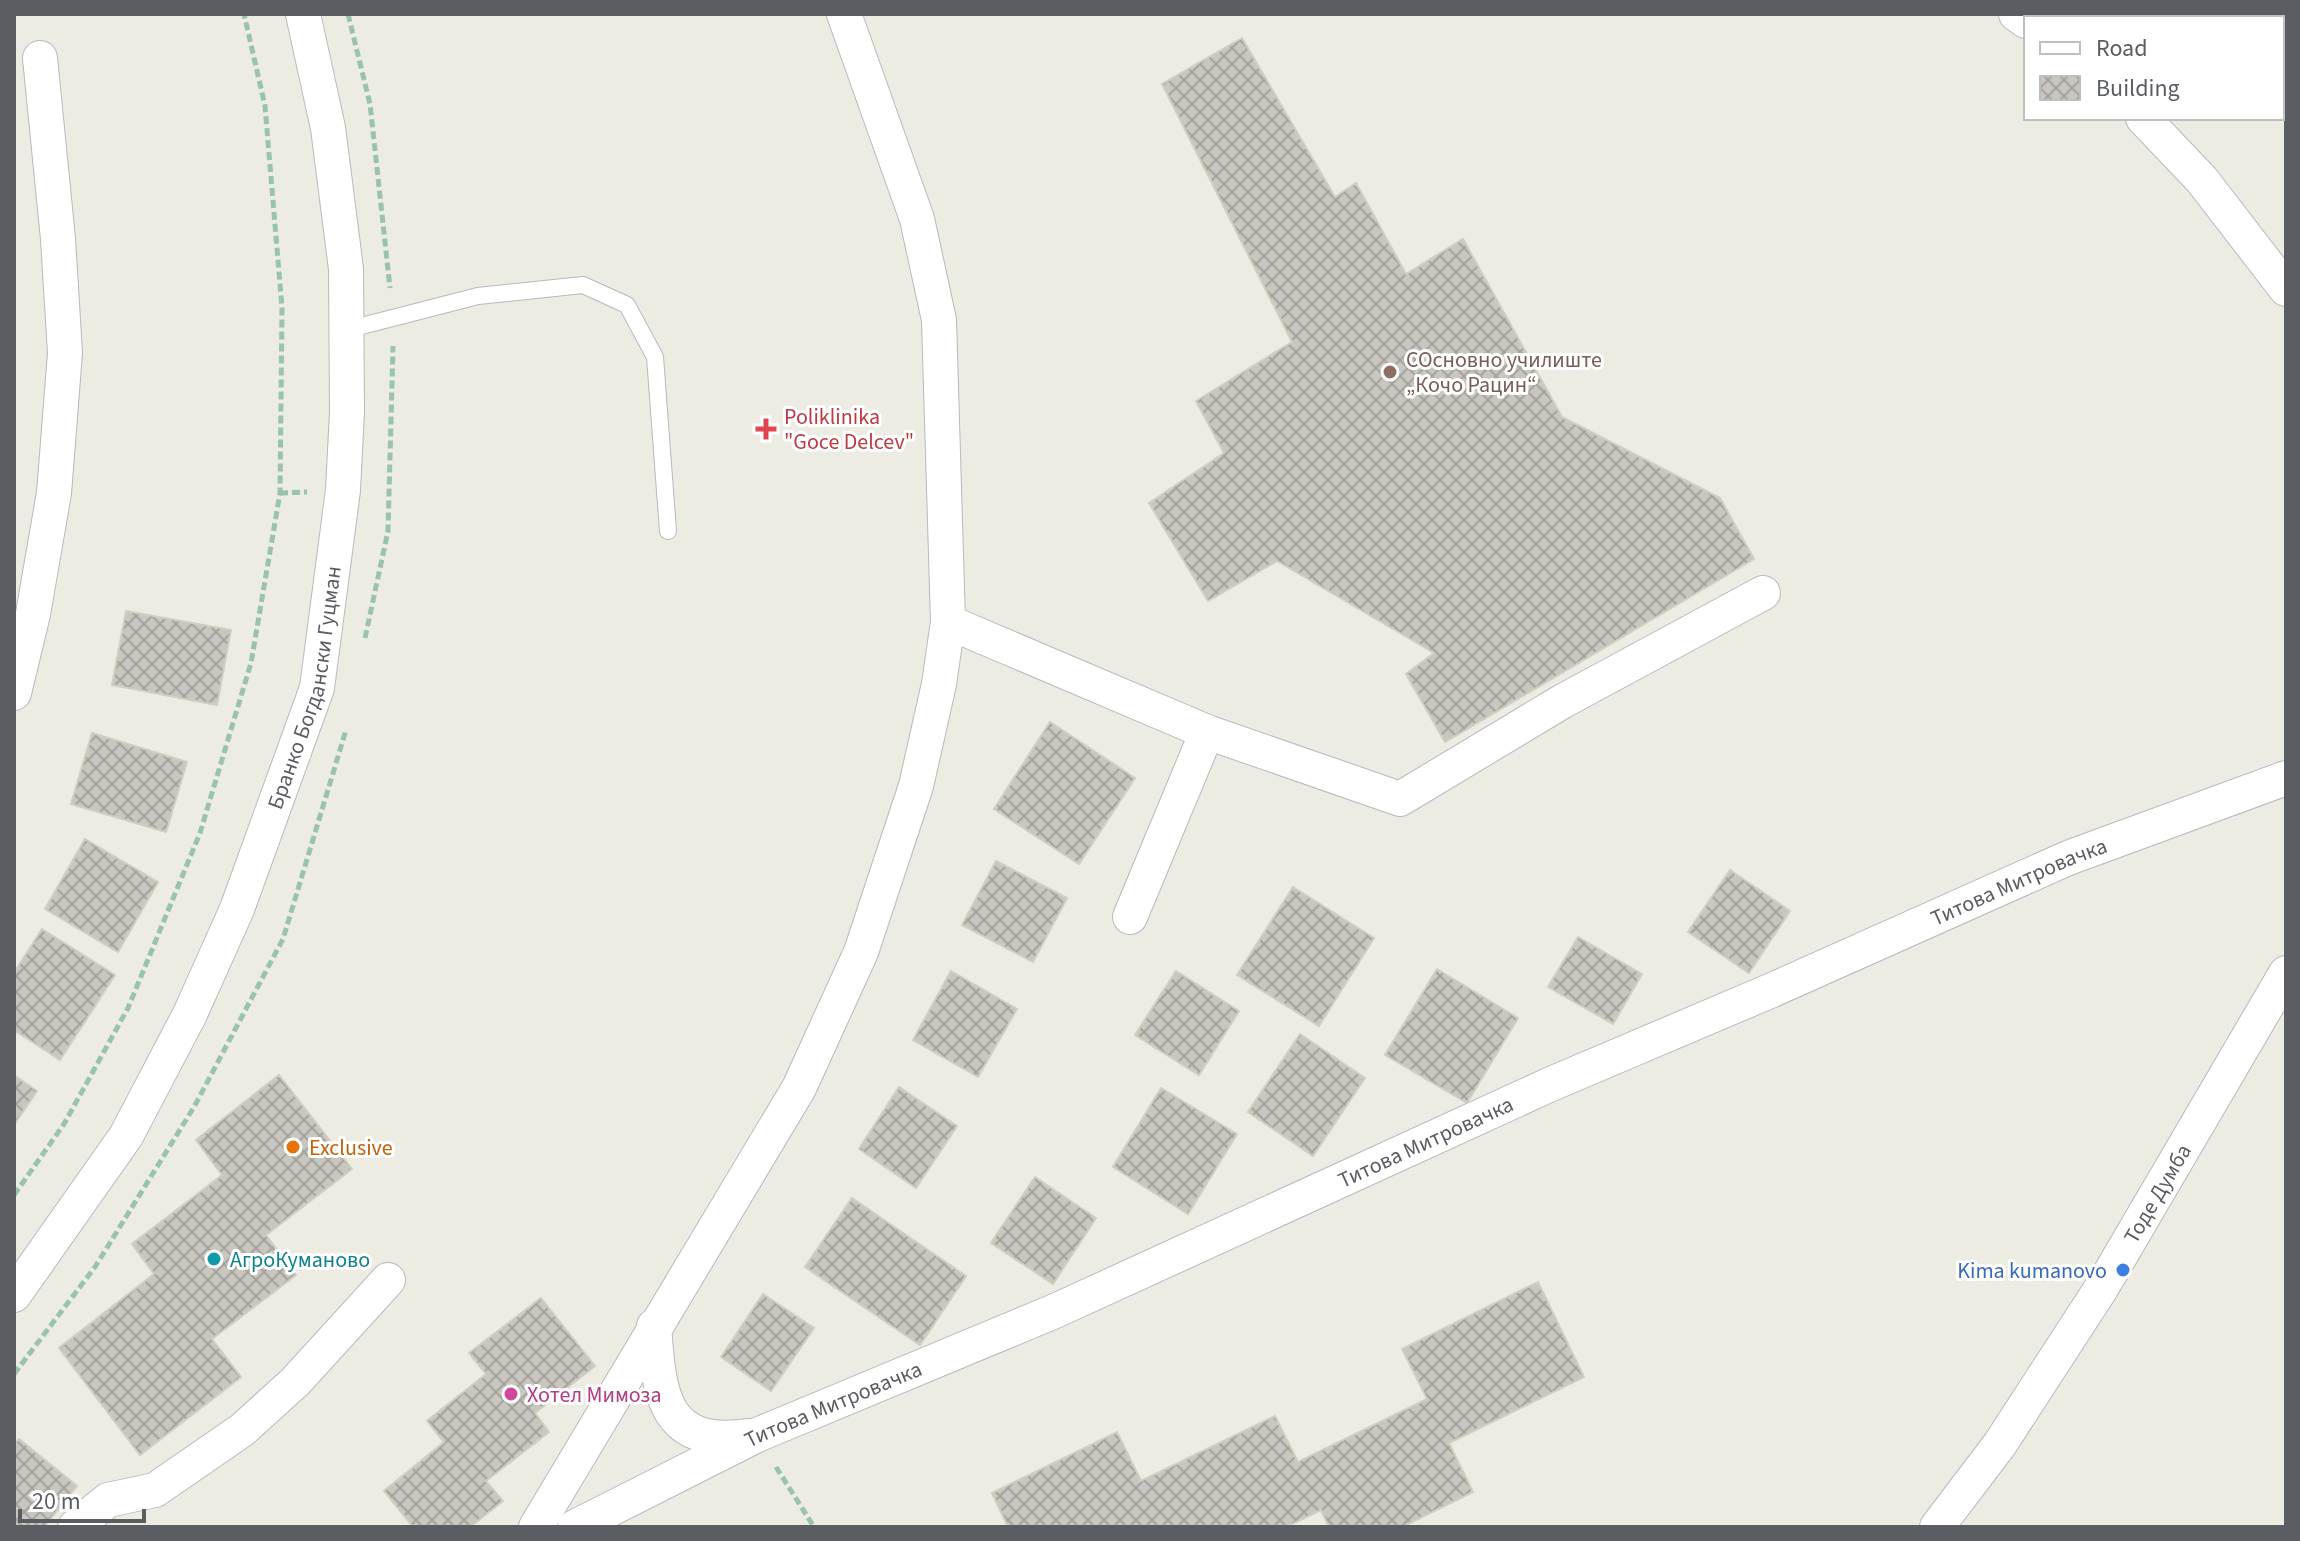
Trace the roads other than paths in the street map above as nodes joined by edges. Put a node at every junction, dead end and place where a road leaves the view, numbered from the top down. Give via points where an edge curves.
1 (303, 14) edge
2 (844, 14) edge
3 (40, 58) dead end
4 (2145, 120) edge
5 (2286, 289) edge
6 (346, 330) junction
7 (668, 531) dead end
8 (1763, 593) dead end
9 (948, 622) junction
10 (14, 693) edge
11 (1207, 732) junction
12 (2286, 778) edge
13 (1130, 917) dead end
14 (2286, 973) edge
15 (388, 1280) dead end
16 (14, 1295) edge
17 (654, 1326) junction
18 (757, 1435) junction
19 (75, 1527) edge
20 (536, 1527) edge
21 (575, 1527) edge
22 (1937, 1527) edge

1 - 6 street, Бранко Богдански Гуцман via 328,128 346,269
2 - 9 street via 917,219 939,320
3 - 10 street via 65,353 54,493
4 - 5 street via 2202,180
6 - 7 lane via 478,296 583,285 627,305 655,357
6 - 16 street, Бранко Богдански Гуцман via 347,412 337,544 317,688 288,775 190,1014 126,1136
8 - 11 street via 1563,701 1400,799
9 - 11 street
9 - 17 street via 916,786 861,952 799,1088
11 - 13 street
12 - 18 street, Титова Митровачка via 2068,858 1537,1090 1055,1311
14 - 22 street, Тоде Думба via 2102,1287 2000,1444
15 - 19 street via 295,1382 242,1430 155,1490 108,1500
17 - 18 street via 661,1394 669,1412 682,1425 709,1437
17 - 20 street
18 - 21 street, Титова Митровачка

